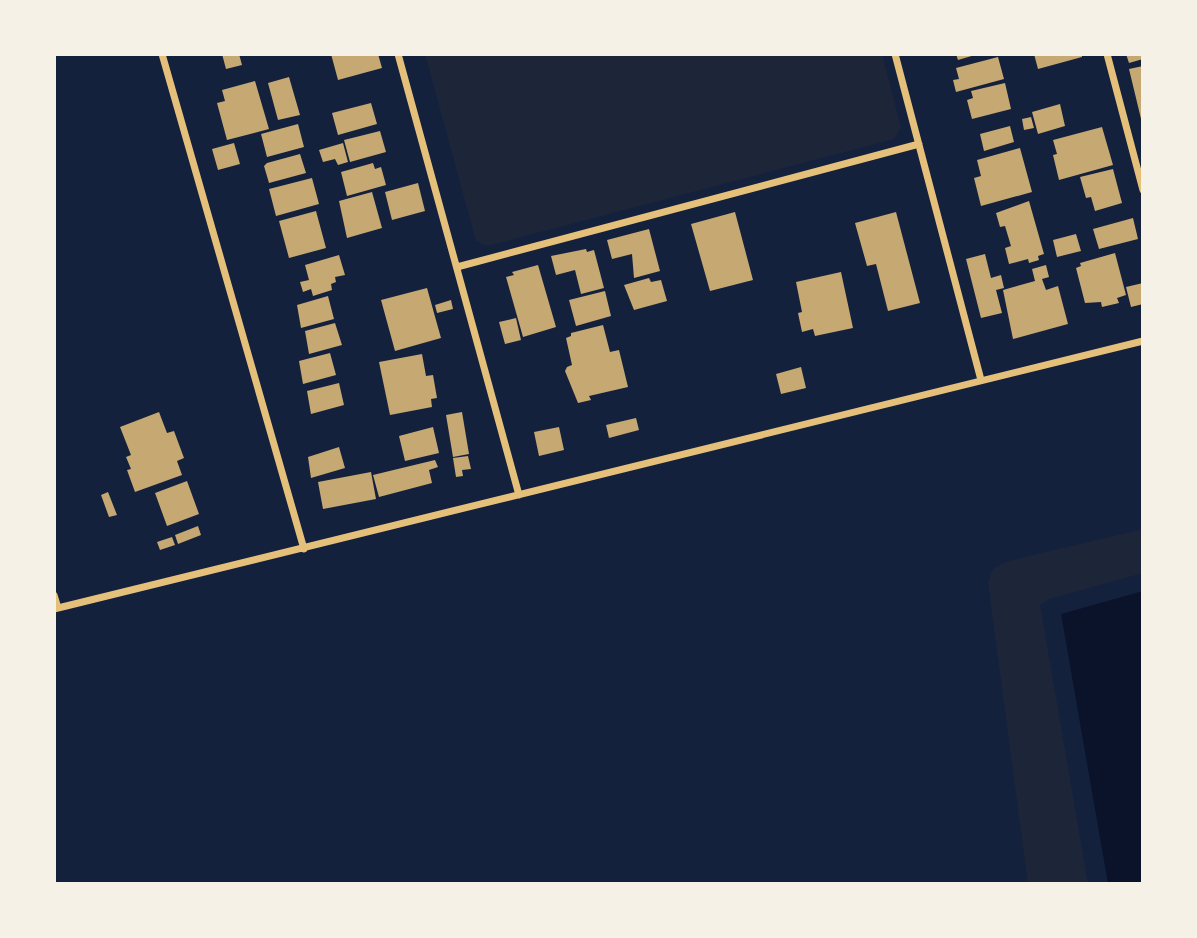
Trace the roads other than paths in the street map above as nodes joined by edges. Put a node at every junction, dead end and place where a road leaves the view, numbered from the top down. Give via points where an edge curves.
1 (162, 54) edge
2 (398, 54) edge
3 (895, 54) edge
4 (1107, 54) edge
5 (919, 144) junction
6 (1143, 190) edge
7 (457, 268) junction
8 (1143, 341) edge
9 (981, 380) junction
10 (519, 495) junction
11 (304, 549) junction
12 (54, 595) edge
13 (56, 609) edge

1 - 11 street
2 - 7 street
3 - 5 street
4 - 6 street
5 - 7 street
5 - 9 street
7 - 10 street
8 - 9 street
9 - 10 street
10 - 11 street
11 - 13 street
12 - 13 street

